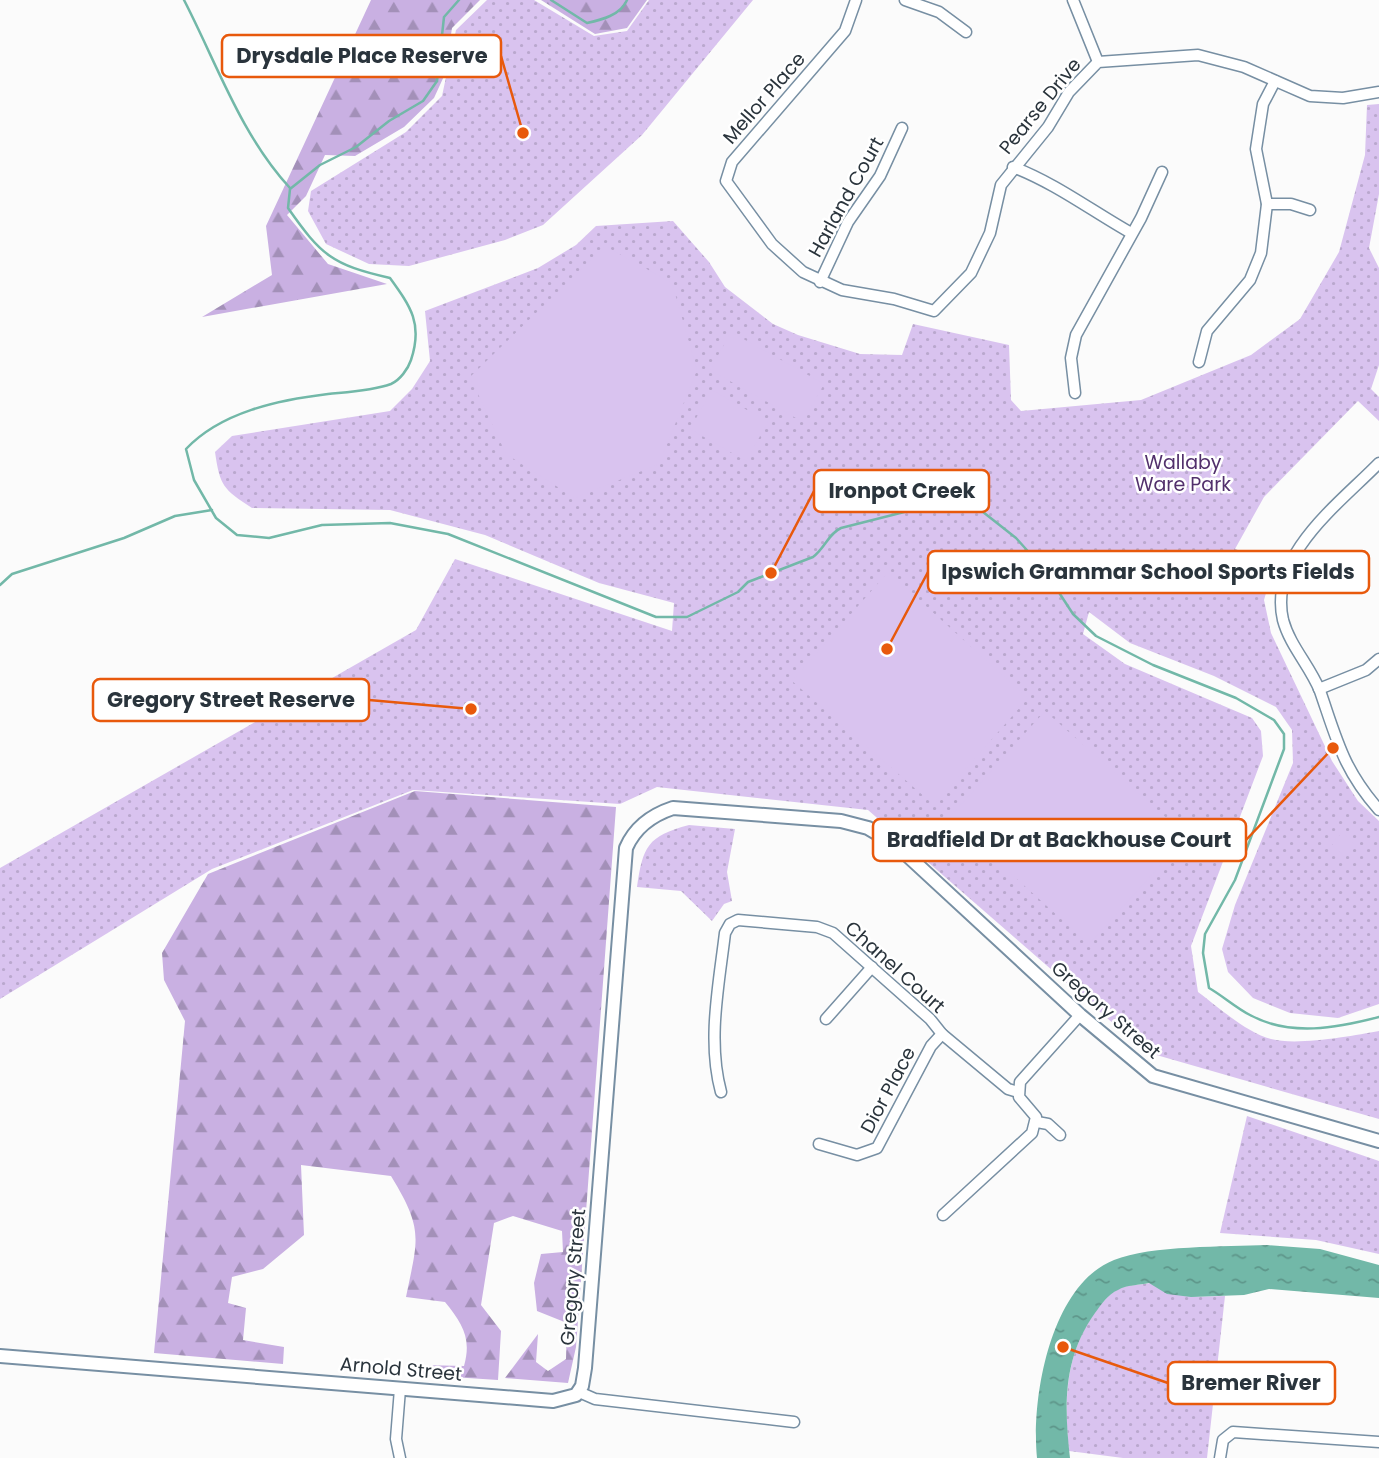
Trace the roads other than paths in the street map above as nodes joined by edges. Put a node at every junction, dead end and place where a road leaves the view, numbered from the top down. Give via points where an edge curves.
1 (856, 0) edge
2 (905, 0) edge
3 (1073, 0) edge
4 (966, 32) dead end
5 (1098, 62) junction
6 (1275, 81) junction
7 (1379, 92) edge
8 (902, 128) dead end
9 (1013, 167) junction
10 (1162, 172) dead end
11 (1267, 204) junction
12 (1310, 210) dead end
13 (1131, 233) junction
14 (820, 282) junction
15 (934, 311) joint
16 (1199, 362) dead end
17 (1074, 393) dead end
18 (1379, 463) edge
19 (1379, 659) edge
20 (1319, 689) junction
21 (1379, 810) edge
22 (872, 967) junction
23 (1080, 1015) junction
24 (825, 1018) dead end
25 (942, 1034) junction
26 (722, 1092) dead end
27 (1018, 1092) junction
28 (1037, 1122) junction
29 (1060, 1135) dead end
30 (1379, 1141) edge
31 (819, 1144) dead end
32 (943, 1215) dead end
33 (0, 1356) edge
34 (400, 1388) junction
35 (579, 1392) junction
36 (794, 1422) dead end
37 (1379, 1442) edge
38 (400, 1458) edge
39 (1220, 1458) edge

1 - 14 street, Mellor Place via 845,31 727,172 732,191 772,244
2 - 4 street via 939,12
3 - 5 street
5 - 6 street, Pearse Drive via 1198,55
5 - 9 street, Pearse Drive
6 - 7 street, Pearse Drive via 1329,99
6 - 11 street via 1263,104 1256,149
8 - 14 street, Harland Court
9 - 13 street via 1042,178
9 - 15 street, Pearse Drive via 1001,185 990,233 971,273
10 - 13 street
11 - 12 street
11 - 16 street via 1261,253 1250,280 1207,331
13 - 17 street via 1076,335 1071,358
14 - 15 street, Mellor Place
18 - 20 street via 1299,547 1287,566 1281,598 1283,620
19 - 20 street via 1366,670
20 - 21 street via 1340,754
22 - 24 street
22 - 25 street, Chanel Court
22 - 26 street, Chanel Court via 822,928 738,920 730,924 715,1015 715,1071
23 - 27 street via 1020,1082
23 - 30 main road, Gregory Street via 1134,1062 1165,1081
23 - 35 main road, Gregory Street via 921,871 866,834 818,822 692,811 666,817 648,828 635,843 625,872 585,1368
25 - 27 street, Chanel Court
25 - 31 street, Dior Place via 931,1046 877,1148 857,1155
27 - 28 street
28 - 29 street via 1048,1124
28 - 32 street via 1032,1133
33 - 34 main road, Arnold Street
34 - 35 main road, Arnold Street via 553,1401 570,1399
34 - 38 street via 396,1440
35 - 36 street via 602,1401
37 - 39 street via 1236,1432 1227,1434

